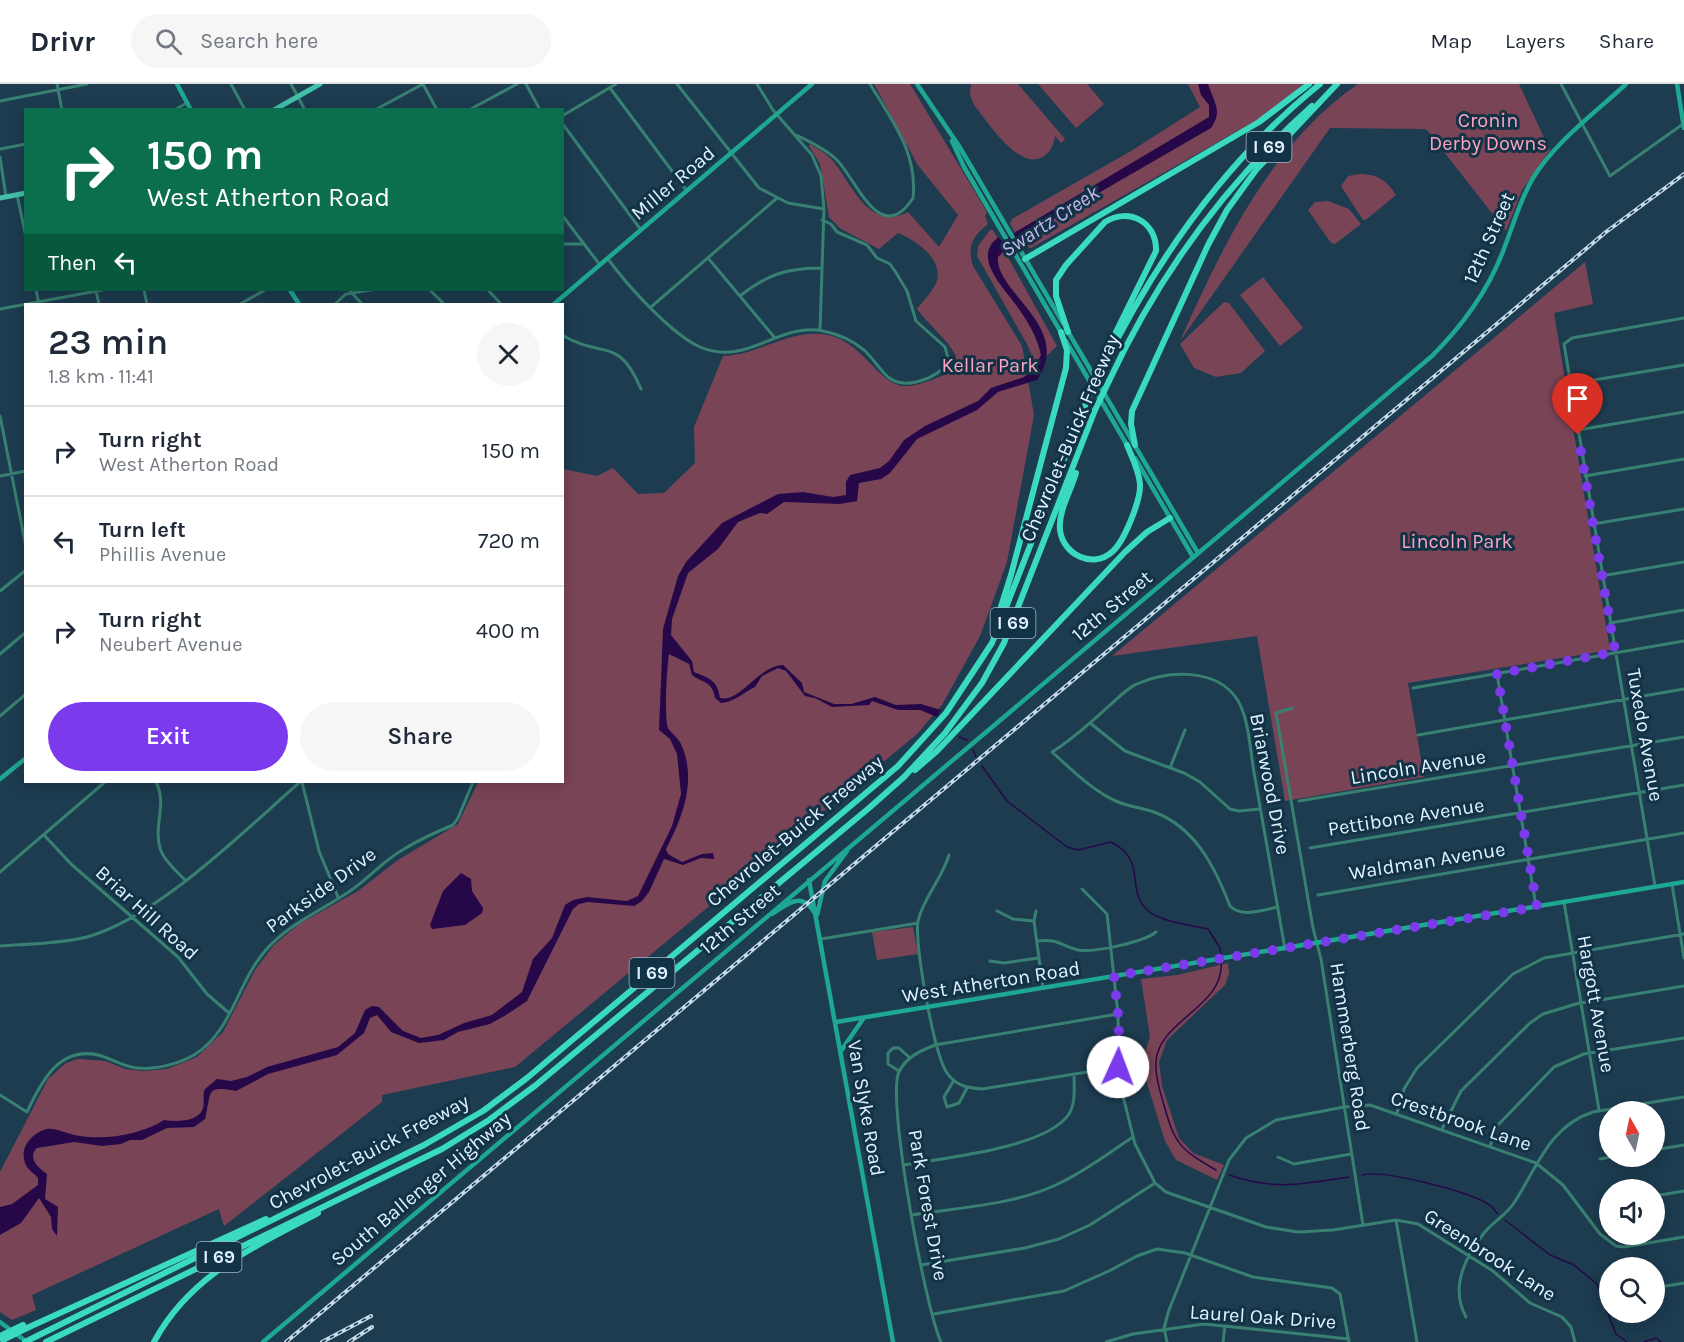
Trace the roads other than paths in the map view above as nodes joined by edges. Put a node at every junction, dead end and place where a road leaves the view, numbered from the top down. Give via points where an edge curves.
1 (57, 84) edge
2 (87, 84) edge
3 (177, 84) edge
4 (231, 84) edge
5 (291, 84) edge
6 (320, 84) edge
7 (423, 84) edge
8 (518, 84) edge
9 (526, 84) edge
10 (616, 84) edge
11 (677, 84) edge
12 (757, 84) edge
13 (812, 84) edge
14 (870, 84) edge
15 (917, 84) edge
16 (1309, 84) edge
17 (1320, 84) edge
18 (1337, 84) edge
19 (1561, 84) edge
20 (1626, 84) edge
21 (1677, 86) edge
22 (610, 88) junction
23 (1684, 88) edge
24 (58, 89) junction
25 (298, 96) junction
26 (0, 101) edge
27 (187, 103) junction
28 (62, 108) edge
29 (178, 108) edge
30 (190, 108) edge
31 (244, 108) edge
32 (277, 108) edge
33 (304, 108) edge
34 (379, 108) edge
35 (436, 108) edge
36 (473, 108) edge
37 (539, 108) edge
38 (777, 114) junction
39 (564, 115) edge
40 (1582, 125) junction
41 (564, 126) edge
42 (1684, 126) edge
43 (796, 135) junction
44 (952, 138) junction
45 (24, 144) edge
46 (0, 149) edge
47 (730, 154) junction
48 (0, 157) edge
49 (687, 191) junction
50 (24, 193) edge
51 (17, 195) junction
52 (3, 197) edge
53 (777, 198) junction
54 (824, 208) junction
55 (564, 218) edge
56 (822, 220) junction
57 (24, 228) edge
58 (641, 230) junction
59 (564, 244) edge
60 (583, 244) junction
61 (1015, 248) junction
62 (608, 258) junction
63 (708, 258) junction
64 (1025, 259) junction
65 (600, 265) junction
66 (822, 268) junction
67 (1023, 268) junction
68 (92, 291) edge
69 (263, 291) edge
70 (350, 291) edge
71 (431, 291) edge
72 (489, 291) edge
73 (740, 296) junction
74 (39, 303) edge
75 (242, 303) edge
76 (336, 303) edge
77 (361, 303) edge
78 (443, 303) edge
79 (500, 303) edge
80 (555, 303) edge
81 (24, 305) edge
82 (650, 307) junction
83 (0, 309) edge
84 (1684, 318) edge
85 (820, 330) junction
86 (1065, 332) junction
87 (564, 336) edge
88 (775, 338) junction
89 (1684, 365) edge
90 (1102, 368) junction
91 (1570, 384) junction
92 (641, 389) dead end
93 (1684, 412) edge
94 (0, 416) edge
95 (1578, 430) junction
96 (1127, 445) junction
97 (1135, 445) junction
98 (1083, 446) junction
99 (1684, 459) edge
100 (24, 471) edge
101 (11, 473) junction
102 (0, 476) edge
103 (1585, 476) junction
104 (1172, 508) junction
105 (1684, 509) edge
106 (1170, 518) junction
107 (1593, 524) junction
108 (24, 537) edge
109 (1198, 553) junction
110 (1193, 557) junction
111 (1684, 562) edge
112 (24, 572) edge
113 (1601, 576) junction
114 (2, 589) edge
115 (1684, 610) edge
116 (1610, 623) junction
117 (24, 634) edge
118 (1684, 641) edge
119 (1615, 652) junction
120 (986, 653) junction
121 (0, 654) edge
122 (1497, 674) junction
123 (1413, 688) dead end
124 (1684, 689) edge
125 (24, 696) edge
126 (1624, 699) junction
127 (1292, 708) dead end
128 (0, 716) edge
129 (1505, 720) junction
130 (1090, 723) junction
131 (1185, 730) dead end
132 (1418, 735) dead end
133 (1684, 737) edge
134 (1632, 746) junction
135 (24, 760) edge
136 (1513, 766) junction
137 (1170, 768) junction
138 (904, 777) junction
139 (0, 779) edge
140 (104, 783) edge
141 (156, 783) edge
142 (300, 783) edge
143 (301, 783) edge
144 (473, 783) edge
145 (1684, 785) edge
146 (1639, 793) junction
147 (1299, 801) dead end
148 (1260, 809) junction
149 (1521, 813) junction
150 (1684, 833) edge
151 (44, 835) junction
152 (1647, 840) junction
153 (851, 845) junction
154 (1310, 848) dead end
155 (949, 855) dead end
156 (1529, 860) junction
157 (0, 873) edge
158 (185, 880) junction
159 (809, 880) junction
160 (1684, 882) edge
161 (1672, 884) junction
162 (1655, 887) junction
163 (1082, 889) dead end
164 (1318, 895) dead end
165 (339, 897) junction
166 (1564, 902) junction
167 (1278, 907) junction
168 (1537, 907) junction
169 (997, 911) dead end
170 (1036, 911) dead end
171 (131, 917) junction
172 (817, 917) junction
173 (1034, 921) junction
174 (918, 923) junction
175 (751, 929) junction
176 (1156, 932) dead end
177 (1682, 935) edge
178 (821, 939) junction
179 (1037, 941) junction
180 (1317, 944) junction
181 (0, 946) edge
182 (1110, 946) junction
183 (1285, 948) junction
184 (1572, 952) junction
185 (1038, 958) junction
186 (1684, 958) edge
187 (990, 961) dead end
188 (1114, 976) junction
189 (1684, 986) edge
190 (1043, 988) junction
191 (1581, 1004) junction
192 (929, 1007) junction
193 (229, 1012) junction
194 (1118, 1014) junction
195 (866, 1017) junction
196 (836, 1022) junction
197 (1684, 1038) edge
198 (935, 1045) junction
199 (841, 1051) junction
200 (1589, 1054) junction
201 (910, 1058) junction
202 (598, 1059) joint
203 (1118, 1067) junction
204 (899, 1071) junction
205 (1074, 1074) junction
206 (954, 1080) junction
207 (967, 1088) junction
208 (0, 1095) edge
209 (1684, 1097) edge
210 (1660, 1101) edge
211 (1344, 1107) junction
212 (1599, 1111) joint
213 (1396, 1113) junction
214 (1442, 1129) junction
215 (1133, 1137) junction
216 (1684, 1145) edge
217 (1490, 1146) junction
218 (1665, 1148) edge
219 (1351, 1155) junction
220 (1278, 1157) dead end
221 (1536, 1163) junction
222 (904, 1165) junction
223 (392, 1173) junction
224 (354, 1179) junction
225 (1155, 1183) junction
226 (1684, 1191) edge
227 (1665, 1194) edge
228 (1209, 1206) junction
229 (912, 1215) junction
230 (1396, 1220) junction
231 (1363, 1226) junction
232 (1684, 1237) edge
233 (1191, 1256) junction
234 (1470, 1256) junction
235 (921, 1264) junction
236 (1684, 1283) edge
237 (1665, 1286) edge
238 (934, 1314) junction
239 (1466, 1317) dead end
240 (0, 1322) edge
241 (1225, 1326) junction
242 (1164, 1328) junction
243 (1, 1339) edge
244 (1349, 1340) edge
245 (26, 1342) edge
246 (46, 1342) edge
247 (154, 1342) edge
248 (263, 1342) edge
249 (893, 1342) edge
250 (941, 1342) edge
251 (1106, 1342) edge
252 (1167, 1342) edge
253 (1222, 1342) edge
254 (1417, 1342) edge
255 (1575, 1342) edge

1 - 24 street
2 - 24 street
3 - 27 street
4 - 31 street
5 - 25 street
6 - 25 main road
7 - 34 street
7 - 35 street
8 - 36 street
9 - 37 street
10 - 22 street
11 - 47 street
12 - 38 street
13 - 38 street, Miller Road
14 - 43 street via 913,163 914,198 903,211 885,215 870,208 835,159 818,145
15 - 44 street
16 - 64 highway via 1259,122
17 - 90 highway, Chevrolet-Buick Freeway / I 69 via 1254,145 1194,216 1143,292
18 - 97 highway via 1256,170 1213,234 1134,406 1131,419
18 - 98 highway, Chevrolet-Buick Freeway / I 69, bridge via 1265,151 1205,220 1152,298 1108,381
19 - 40 street
20 - 40 street, 12th Street
21 - 23 street
21 - 42 street
22 - 39 street
22 - 49 street
24 - 26 street
24 - 28 street
25 - 32 main road
25 - 33 street
27 - 29 street
27 - 30 street
38 - 43 street
38 - 47 street, Miller Road
40 - 42 street via 1610,176
40 - 109 street, 12th Street via 1555,150 1532,180 1491,278 1451,335 1422,365
41 - 58 street
43 - 54 street via 817,166
44 - 61 street via 1009,231
44 - 61 street via 954,148
45 - 46 street
47 - 49 street, Miller Road
47 - 53 street via 759,188
48 - 52 street
49 - 58 street, Miller Road
50 - 51 main road
51 - 52 main road
51 - 57 street
53 - 54 street
53 - 63 street
54 - 56 street
55 - 60 street
56 - 66 street
56 - 85 street via 837,232 867,245 877,258 890,264 907,291 916,321 945,347 947,363 931,376 899,383 858,346 842,336
58 - 62 street, Miller Road
59 - 60 street
60 - 65 street
61 - 64 street
61 - 67 street
62 - 65 street, Miller Road
62 - 82 street
63 - 73 street
63 - 82 street
64 - 67 street
64 - 86 street
65 - 80 street, Miller Road
66 - 73 street via 768,276
66 - 85 street
67 - 86 street
68 - 74 street
69 - 75 street
70 - 76 street
70 - 77 street
71 - 78 street
72 - 79 street
73 - 88 street
81 - 83 street
82 - 88 street via 689,341 713,351 745,351
84 - 91 street, Tuxedo Avenue via 1572,338 1564,344
85 - 88 street
86 - 90 highway via 1055,292 1060,272 1110,219 1124,215 1143,221 1155,237 1155,256 1118,326
86 - 96 street
86 - 97 street
86 - 120 highway via 1066,368
87 - 92 street via 623,357
89 - 91 street
90 - 120 highway, Chevrolet-Buick Freeway / I 69, bridge
91 - 95 street, Tuxedo Avenue
93 - 95 street
94 - 101 street
95 - 103 street, Tuxedo Avenue
96 - 98 highway via 1139,478 1139,496 1120,543 1109,555 1092,559 1070,551 1060,530
96 - 106 street
97 - 104 street
98 - 138 highway, Chevrolet-Buick Freeway / I 69 via 996,659 954,722
99 - 103 street
100 - 101 street
101 - 102 street
101 - 108 street
103 - 107 street, Tuxedo Avenue
104 - 106 street
104 - 109 street
105 - 107 street
106 - 110 street
106 - 138 highway via 1125,552 937,751
107 - 113 street, Tuxedo Avenue
109 - 110 street, 12th Street
110 - 153 street, 12th Street
111 - 113 street
112 - 114 street
113 - 116 street, Tuxedo Avenue
115 - 116 street
116 - 119 street, Tuxedo Avenue
117 - 121 street
118 - 119 street
119 - 122 street
119 - 126 street, Tuxedo Avenue
120 - 224 highway, Chevrolet-Buick Freeway / I 69 via 946,713 898,766 544,1064 498,1101 454,1129
122 - 123 street
122 - 129 street
124 - 126 street
125 - 128 street
126 - 129 street
126 - 134 street, Tuxedo Avenue
127 - 180 street, Hammerberg Road via 1276,713
129 - 132 street
129 - 136 street
130 - 137 street via 1125,751
130 - 148 street, Briarwood Drive via 1136,684 1192,674 1215,680 1231,692 1241,708
130 - 167 street, Briarwood Drive via 1053,752 1098,791 1118,802 1153,811 1187,832 1210,860 1235,911
131 - 137 street
133 - 134 street, Lincoln Avenue
134 - 136 street, Lincoln Avenue
134 - 146 street, Tuxedo Avenue
135 - 139 street
136 - 147 street, Lincoln Avenue
136 - 149 street
137 - 148 street via 1200,782 1230,809
138 - 223 highway, Chevrolet-Buick Freeway / I 69 via 515,1102 458,1140
140 - 151 street
141 - 158 street via 163,806 158,830 162,852
142 - 158 street
143 - 165 street via 319,851
144 - 165 street, Parkside Drive via 456,822 402,850
145 - 146 street, Pettibone Avenue
146 - 149 street, Pettibone Avenue
146 - 152 street, Tuxedo Avenue
148 - 167 street, Briarwood Drive
149 - 154 street, Pettibone Avenue
149 - 156 street
150 - 152 street, Waldman Avenue
151 - 157 street
151 - 171 street, Briar Hill Road
152 - 156 street, Waldman Avenue
152 - 162 street, Tuxedo Avenue
153 - 159 street, 12th Street
153 - 172 street via 825,881
155 - 174 street
156 - 164 street, Waldman Avenue
156 - 168 street
158 - 171 street
159 - 172 street, Van Slyke Road
159 - 175 street, 12th Street
160 - 161 street, West Atherton Road
161 - 162 street, West Atherton Road
161 - 177 street
162 - 166 street, West Atherton Road
163 - 182 street via 1105,910
165 - 193 street, Parkside Drive via 290,928 265,951 249,972
166 - 168 street, West Atherton Road
166 - 184 street, Hargott Avenue
167 - 183 street, Briarwood Drive
168 - 180 street, West Atherton Road
169 - 173 street via 1013,919
170 - 173 street
171 - 181 street via 86,937
171 - 193 street, Briar Hill Road via 178,957 207,994
172 - 175 street via 807,903 794,900
172 - 178 street, Van Slyke Road
173 - 179 street
174 - 178 street
174 - 192 street via 916,932
175 - 202 street, 12th Street
176 - 182 street via 1147,940
177 - 184 street
177 - 186 street
178 - 196 street, Van Slyke Road
179 - 182 street via 1055,939 1080,951
179 - 185 street
180 - 183 street, West Atherton Road
180 - 211 street, Hammerberg Road
182 - 188 street
183 - 188 street, West Atherton Road
184 - 191 street, Hargott Avenue
184 - 213 street via 1527,965 1507,979 1417,1068
185 - 187 street
185 - 190 street
188 - 190 street, West Atherton Road
188 - 194 street
189 - 191 street
190 - 192 street, West Atherton Road
191 - 200 street, Hargott Avenue
191 - 214 street via 1557,1008 1530,1023 1461,1091
192 - 195 street, West Atherton Road
192 - 198 street
193 - 208 street, Parkside Drive via 221,1029 207,1044 192,1056 168,1065 137,1068 78,1054 50,1070 27,1112
194 - 198 street
194 - 203 street
195 - 196 street, West Atherton Road
195 - 199 street
196 - 199 street, Van Slyke Road
197 - 200 street
198 - 201 street
198 - 206 street via 942,1065
199 - 249 street, Van Slyke Road
200 - 212 street, Hargott Avenue
200 - 217 street via 1554,1067 1498,1125
201 - 204 street
201 - 204 street, Park Forest Drive via 899,1048 888,1053 888,1064
202 - 248 street, South Ballenger Highway
203 - 205 street
203 - 215 street
204 - 222 street, Park Forest Drive via 894,1096
205 - 207 street
205 - 222 street via 1072,1109 1051,1130 1001,1148
206 - 207 street
206 - 207 street via 944,1097 947,1107 959,1103
209 - 210 street
211 - 213 street, Crestbrook Lane via 1370,1105
211 - 219 street, Hammerberg Road
211 - 228 street, Crestbrook Lane via 1292,1115 1259,1128 1232,1154
212 - 221 street via 1569,1124
213 - 214 street, Crestbrook Lane
214 - 217 street, Crestbrook Lane
215 - 225 street
215 - 229 street via 1062,1183 1017,1198
216 - 218 street
217 - 221 street, Crestbrook Lane
219 - 220 street via 1294,1164
219 - 231 street, Hammerberg Road
221 - 232 street, Crestbrook Lane via 1563,1185 1608,1241 1624,1247
221 - 234 street via 1514,1203 1485,1231
222 - 229 street, Park Forest Drive
223 - 246 highway, Chevrolet-Buick Freeway / I 69
223 - 247 highway via 240,1253 179,1305
224 - 243 highway, bridge
224 - 245 highway, Chevrolet-Buick Freeway / I 69, bridge
225 - 228 street, Greenbrook Lane via 1166,1192
225 - 235 street via 1090,1225 1059,1239
226 - 227 street
228 - 231 street, Greenbrook Lane via 1266,1227 1298,1232
228 - 233 street, Crestbrook Lane
229 - 235 street, Park Forest Drive
230 - 231 street, Greenbrook Lane
230 - 234 street, Greenbrook Lane via 1418,1224
230 - 254 street
233 - 238 street via 1169,1249 1146,1252 1064,1291
233 - 242 street, Crestbrook Lane
233 - 244 street via 1252,1277 1332,1287 1340,1294
234 - 239 street via 1458,1286 1459,1303
234 - 255 street, Greenbrook Lane via 1537,1308 1562,1317 1571,1327
235 - 238 street, Park Forest Drive
236 - 237 street
238 - 250 street, Park Forest Drive
240 - 245 street
241 - 242 street, Laurel Oak Drive
241 - 244 street, Laurel Oak Drive
241 - 253 street
242 - 251 street, Laurel Oak Drive
242 - 252 street

